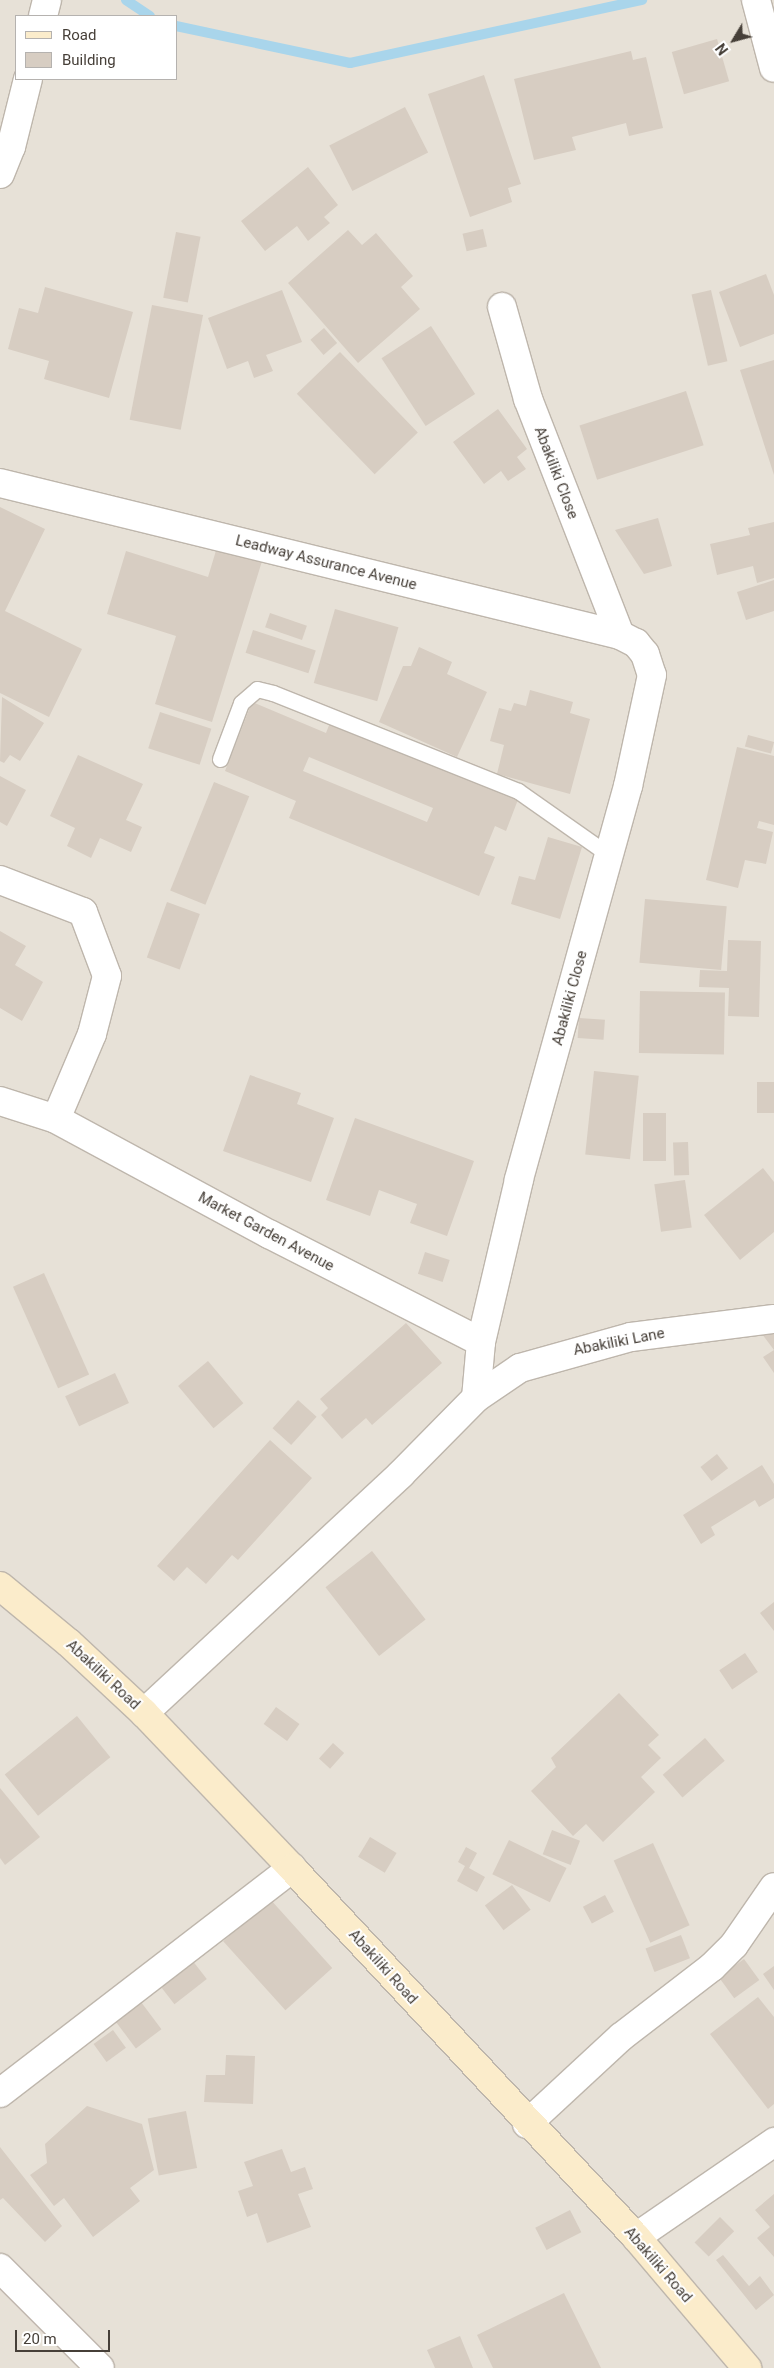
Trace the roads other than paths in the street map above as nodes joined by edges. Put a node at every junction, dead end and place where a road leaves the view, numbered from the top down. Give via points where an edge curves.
1 (48, 0) edge
2 (756, 0) edge
3 (44, 15) edge
4 (774, 68) edge
5 (28, 80) edge
6 (0, 174) edge
7 (502, 307) dead end
8 (0, 482) edge
9 (620, 635) junction
10 (645, 654) joint
11 (220, 759) dead end
12 (609, 855) junction
13 (0, 880) edge
14 (0, 1101) edge
15 (56, 1119) junction
16 (774, 1319) edge
17 (481, 1342) junction
18 (476, 1398) junction
19 (0, 1586) edge
20 (144, 1713) junction
21 (292, 1868) junction
22 (774, 1887) edge
23 (0, 2093) edge
24 (527, 2124) junction
25 (774, 2142) edge
26 (636, 2238) junction
27 (0, 2268) edge
28 (100, 2368) edge
29 (748, 2368) edge

1 - 3 street
2 - 4 street
5 - 6 street via 11,147
7 - 9 street, Abakiliki Close via 528,399
8 - 9 street, Leadway Assurance Avenue
9 - 10 street, Leadway Assurance Avenue via 636,643
10 - 12 street, Abakiliki Close via 652,675
11 - 12 lane via 241,703 258,689 518,791
12 - 17 street, Abakiliki Close via 519,1180
13 - 15 street via 82,912 107,976 92,1034
14 - 15 street, Market Garden Avenue
15 - 17 street, Market Garden Avenue via 269,1234
16 - 18 street, Abakiliki Lane via 631,1337 563,1354 520,1368
17 - 18 street
18 - 20 street, Abakiliki Lane via 400,1475
19 - 20 main road, Abakiliki Road via 69,1642
20 - 21 main road, Abakiliki Road
21 - 23 street
21 - 24 main road, Abakiliki Road
22 - 24 street via 734,1945 712,1967 621,2037
24 - 26 main road, Abakiliki Road
25 - 26 street
26 - 29 main road, Abakiliki Road
27 - 28 street

